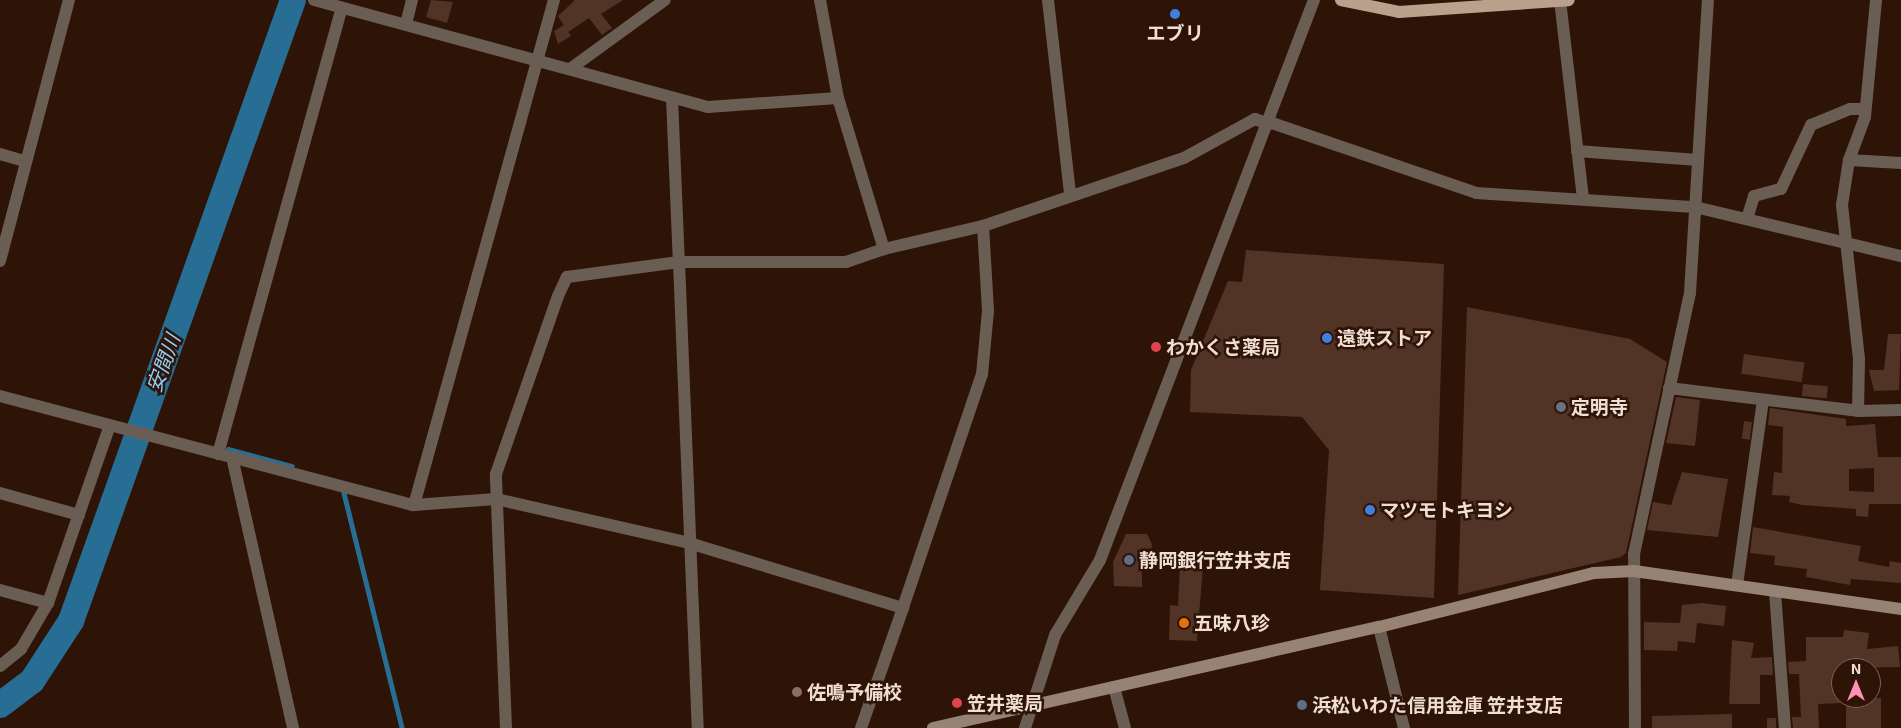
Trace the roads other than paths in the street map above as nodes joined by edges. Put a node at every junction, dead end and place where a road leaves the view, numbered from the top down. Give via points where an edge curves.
1 (69, 0) edge
2 (314, 0) edge
3 (412, 0) edge
4 (554, 0) edge
5 (665, 0) edge
6 (820, 0) edge
7 (1048, 0) edge
8 (1314, 0) edge
9 (1341, 0) edge
10 (1560, 0) edge
11 (1569, 0) edge
12 (1708, 0) edge
13 (1876, 0) edge
14 (1457, 5) edge
15 (342, 8) junction
16 (406, 24) junction
17 (537, 61) junction
18 (570, 69) junction
19 (672, 98) junction
20 (838, 98) junction
21 (1865, 108) junction
22 (1269, 123) junction
23 (1577, 152) junction
24 (0, 154) edge
25 (1698, 160) junction
26 (1849, 160) junction
27 (25, 161) junction
28 (1901, 163) edge
29 (1070, 193) junction
30 (1583, 199) junction
31 (1695, 207) junction
32 (1746, 219) junction
33 (984, 226) junction
34 (1845, 244) junction
35 (884, 249) junction
36 (1901, 256) edge
37 (0, 261) edge
38 (679, 262) junction
39 (1669, 388) junction
40 (0, 396) edge
41 (1763, 401) junction
42 (1858, 410) junction
43 (1901, 410) edge
44 (110, 425) junction
45 (218, 454) junction
46 (232, 457) junction
47 (0, 493) edge
48 (496, 499) junction
49 (414, 504) junction
50 (79, 515) junction
51 (689, 543) junction
52 (1634, 571) junction
53 (1737, 585) junction
54 (0, 590) edge
55 (1775, 592) junction
56 (48, 603) junction
57 (904, 608) junction
58 (1901, 609) edge
59 (1380, 628) junction
60 (0, 666) edge
61 (1114, 687) junction
62 (1030, 705) junction
63 (293, 728) edge
64 (506, 728) edge
65 (698, 728) edge
66 (861, 728) edge
67 (934, 728) edge
68 (1025, 728) edge
69 (1124, 728) edge
70 (1404, 728) edge
71 (1635, 728) edge
72 (1785, 728) edge

1 - 27 street
2 - 15 street
3 - 16 street
4 - 17 street
5 - 18 street
6 - 20 street
7 - 29 street
8 - 22 street
9 - 14 main road via 1399,12
10 - 11 main road
10 - 14 main road
10 - 23 street
12 - 25 street
13 - 21 street
15 - 16 street
15 - 45 street
16 - 17 street
17 - 18 street
17 - 49 street
18 - 19 street
19 - 20 street via 708,107
19 - 38 street
20 - 35 street
21 - 26 street
21 - 32 street via 1850,109 1811,125 1781,189 1754,196
22 - 29 street via 1255,119 1201,151
22 - 30 street via 1476,193
22 - 62 street via 1100,560 1054,635
23 - 25 street
23 - 30 street
24 - 27 street
25 - 31 street
26 - 28 street
26 - 34 street via 1843,185
27 - 37 street
29 - 33 street
30 - 31 street
31 - 32 street
31 - 39 street via 1690,293
32 - 34 street
33 - 35 street
33 - 57 street via 988,311 982,374
34 - 36 street
34 - 42 street via 1859,359
35 - 38 street via 846,262
38 - 48 street via 567,277 496,474
38 - 51 street
39 - 41 street
39 - 52 street
40 - 44 street
41 - 42 street
41 - 53 street
42 - 43 street
44 - 45 street
44 - 50 street
45 - 46 street
46 - 49 street
46 - 63 street
47 - 50 street
48 - 49 street
48 - 51 street
48 - 64 street
50 - 56 street
51 - 57 street
51 - 65 street
52 - 53 street
52 - 59 street via 1594,574
52 - 71 street
53 - 55 street
54 - 56 street
55 - 58 street
55 - 72 street
56 - 60 street via 21,649
57 - 66 street
59 - 61 street
59 - 70 street
61 - 62 street
61 - 69 street
62 - 67 street
62 - 68 street

